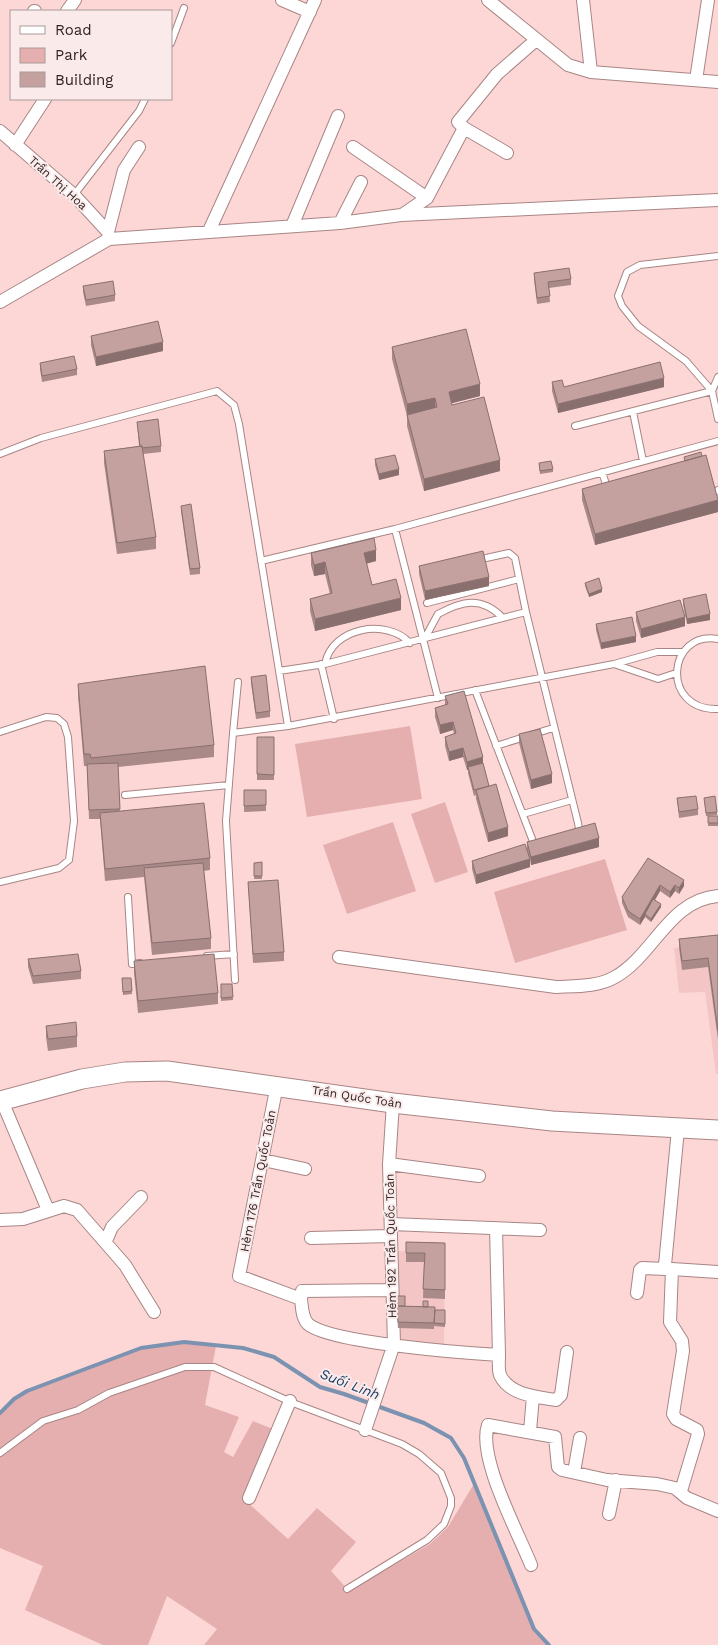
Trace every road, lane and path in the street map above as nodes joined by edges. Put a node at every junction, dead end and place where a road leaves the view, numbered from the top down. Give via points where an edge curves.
1 (282, 0) edge
2 (315, 0) edge
3 (488, 0) edge
4 (584, 0) edge
5 (708, 0) edge
6 (184, 8) dead end
7 (310, 12) junction
8 (172, 40) edge
9 (536, 40) junction
10 (591, 72) junction
11 (696, 80) junction
12 (718, 82) edge
13 (45, 100) edge
14 (144, 100) edge
15 (338, 116) dead end
16 (464, 128) junction
17 (0, 131) edge
18 (16, 145) junction
19 (139, 147) dead end
20 (354, 147) dead end
21 (507, 153) dead end
22 (360, 182) dead end
23 (74, 195) junction
24 (428, 198) junction
25 (718, 200) edge
26 (401, 215) junction
27 (340, 223) junction
28 (292, 226) junction
29 (209, 231) junction
30 (108, 236) junction
31 (718, 256) edge
32 (0, 302) edge
33 (718, 377) edge
34 (712, 391) junction
35 (633, 412) junction
36 (718, 419) edge
37 (575, 426) dead end
38 (718, 440) edge
39 (0, 454) edge
40 (643, 461) junction
41 (602, 472) junction
42 (608, 490) edge
43 (395, 529) junction
44 (486, 558) edge
45 (261, 561) junction
46 (519, 578) junction
47 (427, 603) dead end
48 (526, 612) junction
49 (502, 617) junction
50 (718, 638) edge
51 (425, 639) junction
52 (410, 643) junction
53 (683, 652) junction
54 (323, 664) junction
55 (614, 664) junction
56 (279, 671) junction
57 (676, 673) junction
58 (540, 677) junction
59 (238, 682) dead end
60 (475, 690) junction
61 (438, 698) junction
62 (718, 710) edge
63 (334, 719) junction
64 (288, 726) junction
65 (553, 728) junction
66 (0, 732) edge
67 (234, 733) junction
68 (496, 746) junction
69 (229, 785) junction
70 (125, 794) dead end
71 (572, 800) junction
72 (523, 814) junction
73 (567, 836) edge
74 (542, 842) edge
75 (0, 882) edge
76 (718, 896) edge
77 (128, 897) dead end
78 (234, 954) junction
79 (197, 958) edge
80 (339, 958) dead end
81 (151, 962) edge
82 (235, 980) dead end
83 (277, 1085) junction
84 (1, 1101) edge
85 (393, 1103) junction
86 (678, 1129) junction
87 (718, 1130) edge
88 (263, 1160) junction
89 (390, 1164) junction
90 (305, 1169) dead end
91 (479, 1176) dead end
92 (141, 1197) dead end
93 (48, 1210) junction
94 (0, 1220) edge
95 (496, 1228) junction
96 (390, 1230) junction
97 (540, 1230) dead end
98 (311, 1238) dead end
99 (106, 1241) junction
100 (669, 1269) junction
101 (718, 1272) edge
102 (391, 1290) junction
103 (637, 1292) dead end
104 (301, 1299) junction
105 (154, 1312) dead end
106 (394, 1344) junction
107 (567, 1352) dead end
108 (499, 1355) junction
109 (533, 1396) junction
110 (290, 1401) junction
111 (365, 1430) junction
112 (530, 1431) junction
113 (580, 1438) dead end
114 (0, 1453) edge
115 (574, 1472) junction
116 (616, 1480) junction
117 (681, 1491) junction
118 (249, 1498) dead end
119 (718, 1511) edge
120 (609, 1514) dead end
121 (531, 1565) dead end
122 (347, 1589) dead end

1 - 7 street
2 - 7 street
3 - 9 street
4 - 10 street
5 - 11 street
6 - 8 lane
7 - 29 street
9 - 10 street via 568,65
9 - 16 street via 497,74 458,122
10 - 11 street
11 - 12 street
13 - 18 street
14 - 23 lane
15 - 28 street
16 - 21 street
16 - 24 street
17 - 18 street, Trần Thị Hoa
18 - 23 street, Trần Thị Hoa
19 - 30 street via 124,170
20 - 24 street
22 - 27 street
23 - 30 street, Trần Thị Hoa
24 - 26 street
25 - 26 street
26 - 27 street
27 - 28 street
28 - 29 street
29 - 30 street
30 - 32 street
31 - 34 lane via 640,265 627,272 618,296 638,326 686,360
33 - 34 lane
34 - 35 lane
34 - 36 lane
35 - 37 lane
35 - 40 lane
38 - 40 lane
39 - 45 lane via 41,438 217,391 234,405 239,424
40 - 41 lane
41 - 42 lane
41 - 43 lane
43 - 45 lane
43 - 51 lane
44 - 46 lane via 504,553 512,555
45 - 56 lane
46 - 47 lane
46 - 48 lane
48 - 49 lane
48 - 58 lane
49 - 51 lane
49 - 51 lane via 482,603 467,603 438,614
50 - 53 lane via 701,639
51 - 52 lane
51 - 61 lane
52 - 54 lane
52 - 54 lane via 403,635 392,631 361,630 334,645
53 - 55 lane via 657,652
53 - 57 lane
54 - 56 lane
54 - 63 lane
55 - 57 lane via 658,679
55 - 58 lane
56 - 64 lane
57 - 62 lane via 681,690 693,704
58 - 60 lane
58 - 65 lane
59 - 67 lane
60 - 61 lane
60 - 68 lane
61 - 63 lane
63 - 64 lane
64 - 67 lane
65 - 68 lane
65 - 71 lane
66 - 75 lane via 46,717 57,718 64,724 68,736 74,821 68,860 59,868
67 - 69 lane
68 - 72 lane
69 - 70 lane
69 - 78 lane via 226,821
71 - 72 lane
71 - 73 lane via 580,829
72 - 74 lane via 534,844
76 - 80 street via 707,897 684,908 628,968 614,978 590,985 556,987
77 - 81 lane via 132,964
78 - 79 lane
78 - 82 lane
83 - 84 main road, Trần Quốc Toản via 167,1071 125,1072 54,1085
83 - 85 main road, Trần Quốc Toản
83 - 88 street, Hẻm 176 Trần Quốc Toản
84 - 93 street
85 - 86 main road, Trần Quốc Toản via 552,1121
85 - 89 street, Hẻm 192 Trần Quốc Toản
86 - 87 main road, Trần Quốc Toản
86 - 100 street
88 - 90 street
88 - 104 street, Hẻm 176 Trần Quốc Toản via 238,1276
89 - 91 street
89 - 96 street, Hẻm 192 Trần Quốc Toản
92 - 99 street via 112,1227
93 - 94 street via 23,1218
93 - 99 street via 64,1206 77,1210
95 - 96 street
95 - 97 street
95 - 108 street
96 - 98 street
96 - 102 street, Hẻm 192 Trần Quốc Toản
99 - 105 street via 125,1264
100 - 101 street
100 - 103 street via 642,1268
100 - 117 street via 670,1322 682,1341 683,1351 673,1414 698,1434
102 - 104 street via 302,1291
102 - 106 street, Hẻm 192 Trần Quốc Toản
104 - 106 street via 304,1320 316,1329
106 - 108 street
106 - 111 street, Hẻm 192 Trần Quốc Toản
107 - 109 street via 559,1399
108 - 109 street via 500,1374 504,1380 519,1393
109 - 112 street
110 - 111 lane
110 - 114 lane via 214,1367 185,1366 43,1421
110 - 118 street
111 - 122 lane via 402,1444 441,1473 452,1506 444,1524 427,1540
112 - 115 street via 555,1437 558,1467
112 - 121 street via 488,1425 485,1442 491,1469
113 - 115 street
115 - 116 street
116 - 117 street via 657,1484
116 - 120 street
117 - 119 street via 687,1498

